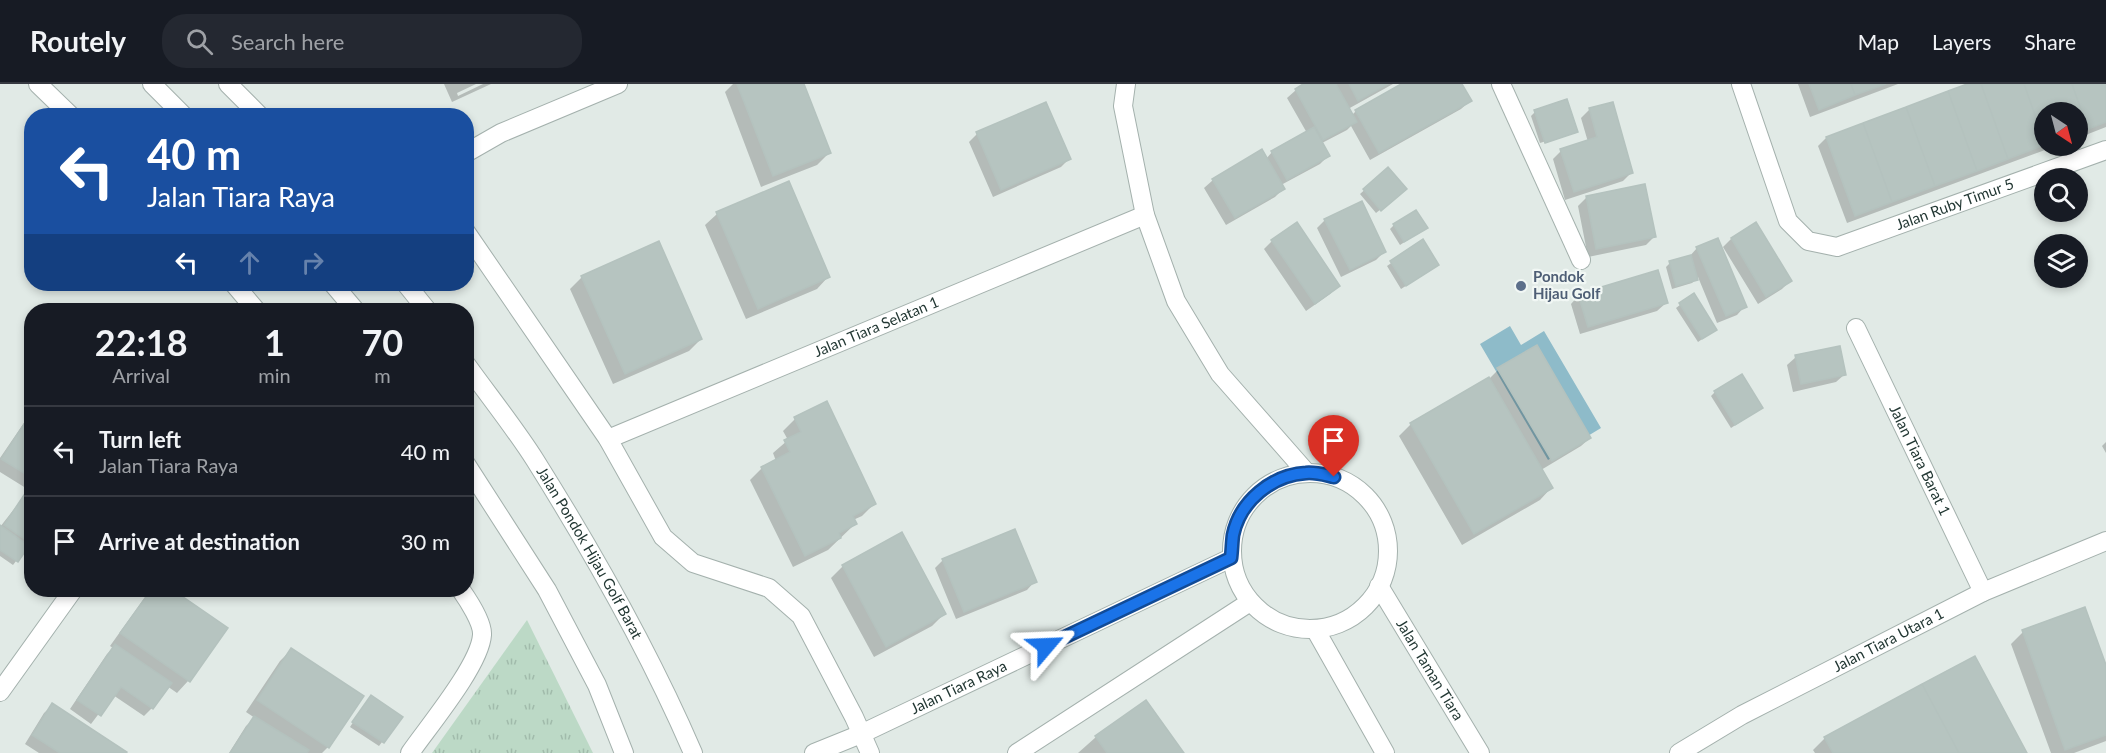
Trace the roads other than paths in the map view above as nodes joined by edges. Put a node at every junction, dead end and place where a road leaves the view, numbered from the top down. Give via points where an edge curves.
1 (38, 84) edge
2 (152, 84) edge
3 (228, 84) edge
4 (618, 84) edge
5 (1126, 84) edge
6 (1501, 84) edge
7 (1742, 84) edge
8 (62, 108) edge
9 (176, 108) edge
10 (252, 108) edge
11 (474, 148) edge
12 (2106, 150) edge
13 (1145, 215) junction
14 (474, 244) edge
15 (1581, 260) dead end
16 (240, 291) edge
17 (339, 291) edge
18 (412, 291) edge
19 (250, 303) edge
20 (349, 303) edge
21 (421, 303) edge
22 (1856, 328) dead end
23 (474, 375) edge
24 (608, 439) junction
25 (1307, 473) junction
26 (474, 476) edge
27 (2106, 542) edge
28 (1231, 558) junction
29 (1379, 586) junction
30 (1983, 592) junction
31 (68, 597) edge
32 (466, 597) edge
33 (1250, 602) junction
34 (1315, 629) junction
35 (0, 692) edge
36 (861, 734) junction
37 (410, 753) edge
38 (624, 753) edge
39 (693, 753) edge
40 (814, 753) edge
41 (870, 753) edge
42 (1017, 753) edge
43 (1385, 753) edge
44 (1480, 753) edge
45 (1679, 753) edge

1 - 8 street
2 - 9 street
3 - 10 street
4 - 11 street via 501,133
5 - 13 street via 1123,106
6 - 15 street
7 - 12 street, Jalan Ruby Timur 5 via 1788,220 1808,241 1837,247
13 - 24 street, Jalan Tiara Selatan 1
13 - 25 street via 1176,301 1220,374
14 - 24 street
16 - 19 street
17 - 20 street
18 - 21 street
22 - 30 street, Jalan Tiara Barat 1
23 - 39 street, Jalan Pondok Hijau Golf Barat via 534,458 604,576 671,701
24 - 36 street via 663,537 693,563 769,588 801,616
25 - 28 street via 1281,478 1257,493 1242,512 1233,534
25 - 29 street via 1334,477 1358,489 1376,509 1387,542 1387,560
26 - 38 street via 547,590 597,685
27 - 30 street, Jalan Tiara Utara 1
28 - 33 street via 1237,581
28 - 36 street, Jalan Tiara Raya
29 - 34 street via 1356,613 1341,623
29 - 44 street, Jalan Taman Tiara
30 - 45 street, Jalan Tiara Utara 1 via 1743,715
31 - 35 street
32 - 37 street via 482,634 474,663
33 - 34 street via 1268,618 1291,627
33 - 42 street
34 - 43 street
36 - 40 street, Jalan Tiara Raya
36 - 41 street

